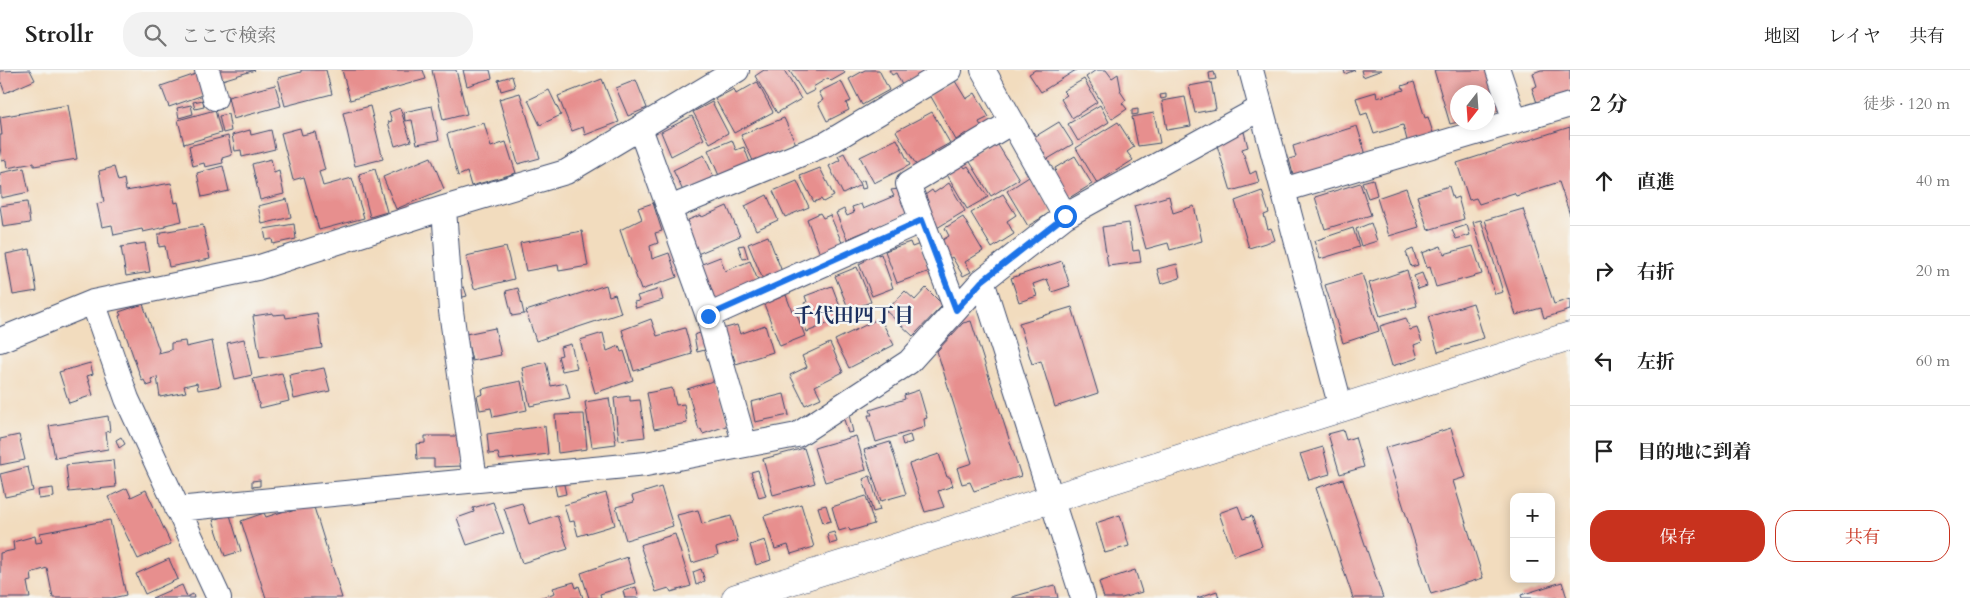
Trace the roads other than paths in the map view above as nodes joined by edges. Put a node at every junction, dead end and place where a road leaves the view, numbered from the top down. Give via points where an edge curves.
1 (207, 70) edge
2 (737, 70) edge
3 (950, 70) edge
4 (983, 70) edge
5 (1251, 70) edge
6 (1498, 70) edge
7 (215, 98) dead end
8 (1570, 105) edge
9 (1261, 108) junction
10 (1515, 121) junction
11 (1012, 122) junction
12 (640, 128) junction
13 (1283, 190) junction
14 (444, 208) junction
15 (670, 208) junction
16 (1065, 216) junction
17 (922, 220) junction
18 (982, 281) junction
19 (93, 302) junction
20 (956, 310) junction
21 (708, 316) junction
22 (1570, 336) edge
23 (0, 340) edge
24 (1341, 408) junction
25 (745, 445) junction
26 (475, 480) junction
27 (1051, 499) junction
28 (177, 509) junction
29 (219, 598) edge
30 (736, 598) edge
31 (1083, 598) edge

1 - 7 street
2 - 12 street
3 - 15 street via 828,143
4 - 11 street
5 - 9 street
6 - 10 street
8 - 10 street
9 - 13 street
9 - 16 street
10 - 13 street
11 - 16 street
11 - 17 street via 908,184
12 - 14 street via 566,172
12 - 15 street
13 - 24 street
14 - 19 street via 257,268
14 - 26 street via 451,312
15 - 21 street
16 - 18 street
17 - 20 street
17 - 21 street
18 - 20 street
18 - 27 street
19 - 23 street
19 - 28 street via 126,399
20 - 25 street via 909,362 798,435
21 - 25 street
22 - 24 street
24 - 27 street
25 - 26 street via 646,464
26 - 28 street
27 - 30 street
27 - 31 street
28 - 29 street

